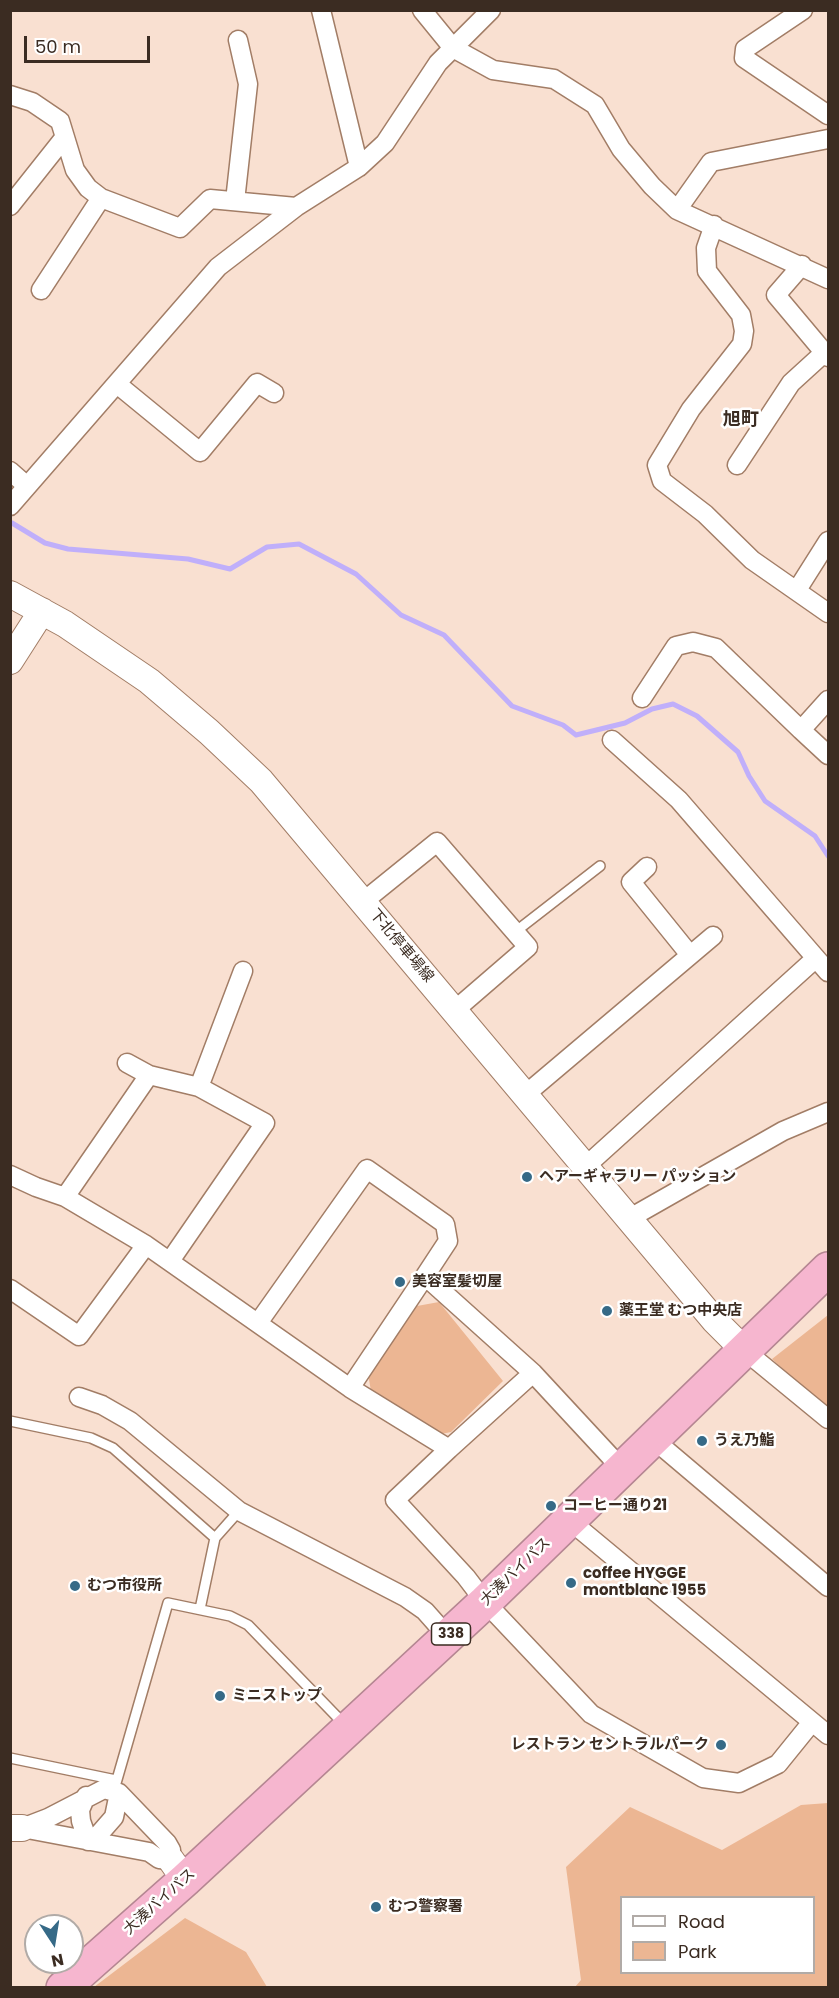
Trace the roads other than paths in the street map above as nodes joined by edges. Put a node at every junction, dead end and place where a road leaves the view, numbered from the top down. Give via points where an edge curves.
1 (321, 10) edge
2 (422, 10) edge
3 (491, 10) edge
4 (803, 10) edge
5 (238, 40) dead end
6 (453, 48) junction
7 (10, 95) edge
8 (828, 115) edge
9 (64, 138) junction
10 (828, 139) edge
11 (359, 167) junction
12 (101, 198) junction
13 (235, 201) junction
14 (10, 206) edge
15 (296, 207) junction
16 (677, 210) junction
17 (714, 225) junction
18 (802, 266) junction
19 (828, 279) edge
20 (41, 290) dead end
21 (826, 354) edge
22 (117, 384) junction
23 (274, 393) dead end
24 (738, 465) dead end
25 (10, 471) edge
26 (27, 486) junction
27 (10, 506) edge
28 (828, 541) edge
29 (797, 590) junction
30 (10, 594) edge
31 (42, 611) junction
32 (828, 613) edge
33 (10, 661) edge
34 (642, 698) dead end
35 (828, 700) edge
36 (801, 730) junction
37 (612, 740) dead end
38 (828, 755) edge
39 (600, 866) dead end
40 (647, 867) dead end
41 (364, 902) junction
42 (515, 932) junction
43 (713, 936) dead end
44 (690, 956) junction
45 (816, 958) junction
46 (243, 971) dead end
47 (828, 972) edge
48 (455, 1010) junction
49 (127, 1063) dead end
50 (149, 1075) junction
51 (199, 1087) junction
52 (526, 1094) junction
53 (828, 1112) edge
54 (586, 1166) junction
55 (10, 1175) edge
56 (65, 1197) junction
57 (630, 1218) junction
58 (146, 1245) junction
59 (170, 1261) junction
60 (828, 1269) edge
61 (425, 1276) junction
62 (10, 1289) edge
63 (258, 1323) junction
64 (744, 1350) junction
65 (533, 1373) junction
66 (350, 1388) junction
67 (80, 1397) dead end
68 (828, 1419) edge
69 (10, 1421) edge
70 (653, 1439) junction
71 (449, 1449) junction
72 (622, 1469) junction
73 (239, 1511) junction
74 (569, 1520) junction
75 (215, 1538) junction
76 (828, 1587) edge
77 (484, 1602) junction
78 (200, 1609) junction
79 (448, 1637) junction
80 (812, 1722) junction
81 (349, 1729) junction
82 (828, 1735) edge
83 (10, 1758) edge
84 (116, 1788) junction
85 (86, 1796) junction
86 (16, 1828) edge
87 (91, 1841) junction
88 (178, 1870) junction
89 (63, 1988) edge

1 - 11 street
2 - 6 street
3 - 6 street
4 - 8 street via 745,49 744,58
5 - 13 street via 248,84
6 - 11 street via 438,63 385,143
6 - 16 street via 493,70 554,80 596,105 621,149
7 - 9 street via 32,102 60,121
9 - 12 street via 75,170
9 - 14 street
10 - 16 street via 711,162
11 - 15 street
12 - 13 street via 180,228 210,199
12 - 20 street
13 - 15 street
15 - 22 street via 218,267
16 - 17 street
17 - 18 street
17 - 29 street via 706,248 707,271 741,315 742,344 691,409 657,465 662,481 678,496 705,514 752,560
18 - 19 street
18 - 21 street via 776,295
21 - 24 street via 791,383
22 - 23 street via 200,452 257,383
22 - 26 street
25 - 26 street
26 - 27 street
28 - 29 street
29 - 32 street
30 - 31 main road, 下北停車場線
31 - 33 main road
31 - 41 main road, 下北停車場線 via 149,681 209,732 261,781
34 - 36 street via 676,646 693,642 716,648
35 - 36 street
36 - 38 street
37 - 45 street via 679,800
39 - 42 lane
40 - 44 street via 631,882
41 - 42 street via 437,842
41 - 48 main road, 下北停車場線
42 - 48 street via 528,947
43 - 44 street
44 - 52 street
45 - 47 street
45 - 54 street
46 - 51 street
48 - 52 main road, 下北停車場線
49 - 50 street
50 - 51 street
50 - 56 street
51 - 59 street via 265,1123
52 - 54 main road, 下北停車場線
53 - 57 street via 783,1131
54 - 57 main road, 下北停車場線
55 - 56 street
56 - 58 street
57 - 64 main road, 下北停車場線 via 714,1320
58 - 59 street
58 - 62 street via 80,1336
59 - 63 street
60 - 64 highway, 大湊バイパス / 338
61 - 63 street via 448,1241 445,1224 367,1169
61 - 65 street
61 - 66 street
63 - 66 street
64 - 68 street
64 - 70 highway, 大湊バイパス / 338
65 - 71 street
65 - 72 street
66 - 71 street
67 - 73 street via 130,1421
69 - 75 lane via 91,1438 114,1448
70 - 72 highway, 大湊バイパス / 338
70 - 76 street
71 - 77 street via 395,1500
72 - 74 highway, 大湊バイパス / 338
73 - 75 lane
73 - 79 street via 405,1597 425,1611
74 - 77 highway, 大湊バイパス / 338
74 - 80 street
75 - 78 lane
77 - 79 highway, 大湊バイパス / 338
77 - 80 street via 591,1714 703,1778 739,1782 778,1764
78 - 81 lane via 248,1625
78 - 84 lane via 168,1603
79 - 81 highway, 大湊バイパス / 338
80 - 82 street
81 - 88 highway, 大湊バイパス / 338
83 - 84 lane
84 - 85 street
84 - 87 street via 114,1817
84 - 88 street via 167,1843
85 - 86 street via 48,1818
85 - 87 street via 81,1821
86 - 87 street
87 - 88 street via 149,1852
88 - 89 highway, 大湊バイパス / 338

